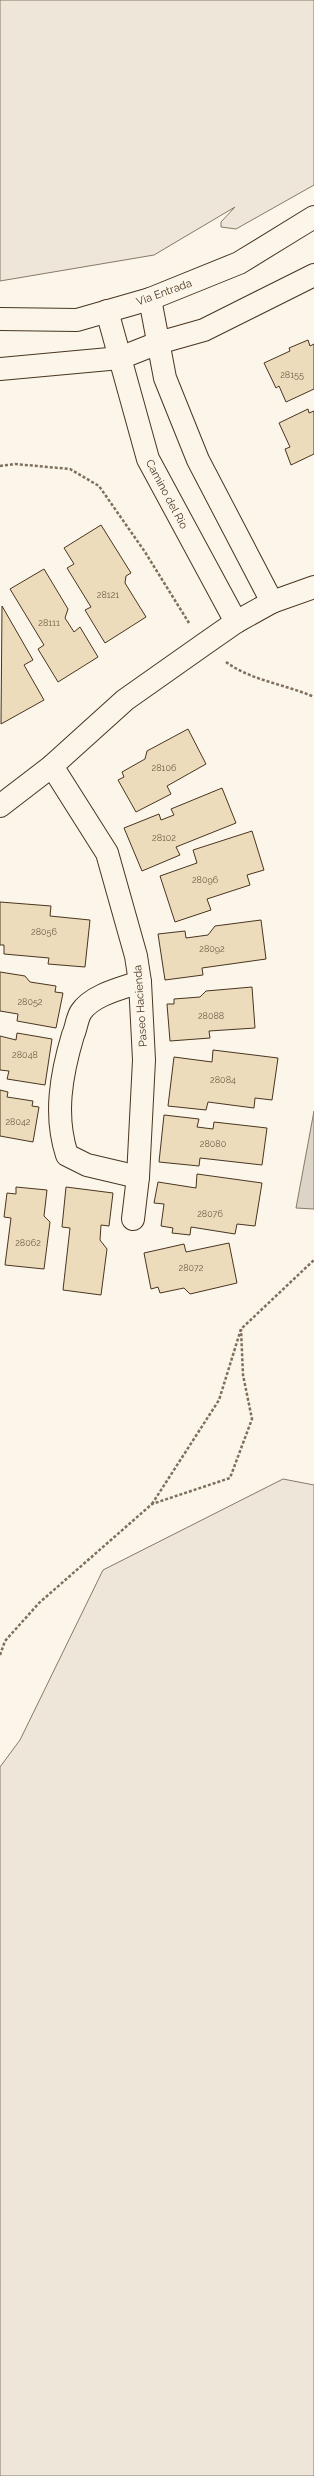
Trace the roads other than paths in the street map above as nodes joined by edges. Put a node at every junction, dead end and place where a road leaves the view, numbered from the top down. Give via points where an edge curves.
1 (314, 217) edge
2 (314, 275) edge
3 (150, 299) junction
4 (107, 311) junction
5 (0, 319) edge
6 (158, 343) junction
7 (120, 358) junction
8 (0, 369) edge
9 (314, 587) edge
10 (272, 602) junction
11 (236, 622) junction
12 (52, 766) junction
13 (0, 806) edge
14 (140, 982) junction
15 (138, 1177) junction
16 (133, 1219) dead end

1 - 3 street, Via Entrada via 239,263
2 - 6 street via 204,330
3 - 4 street, Via Entrada
3 - 6 street
4 - 5 street, Via Entrada via 77,320
4 - 7 street, Camino del Rio
6 - 7 street
6 - 10 street via 165,378 198,460
7 - 8 street
7 - 11 street, Camino del Rio via 148,459
9 - 10 street
10 - 11 street
11 - 12 street via 125,700
12 - 13 street
12 - 14 street, Paseo Hacienda via 107,853 136,956
14 - 15 street, Paseo Hacienda via 144,1060
14 - 15 street via 102,995 81,1012 67,1055 59,1106 60,1135 67,1155 87,1165
15 - 16 street, Paseo Hacienda

